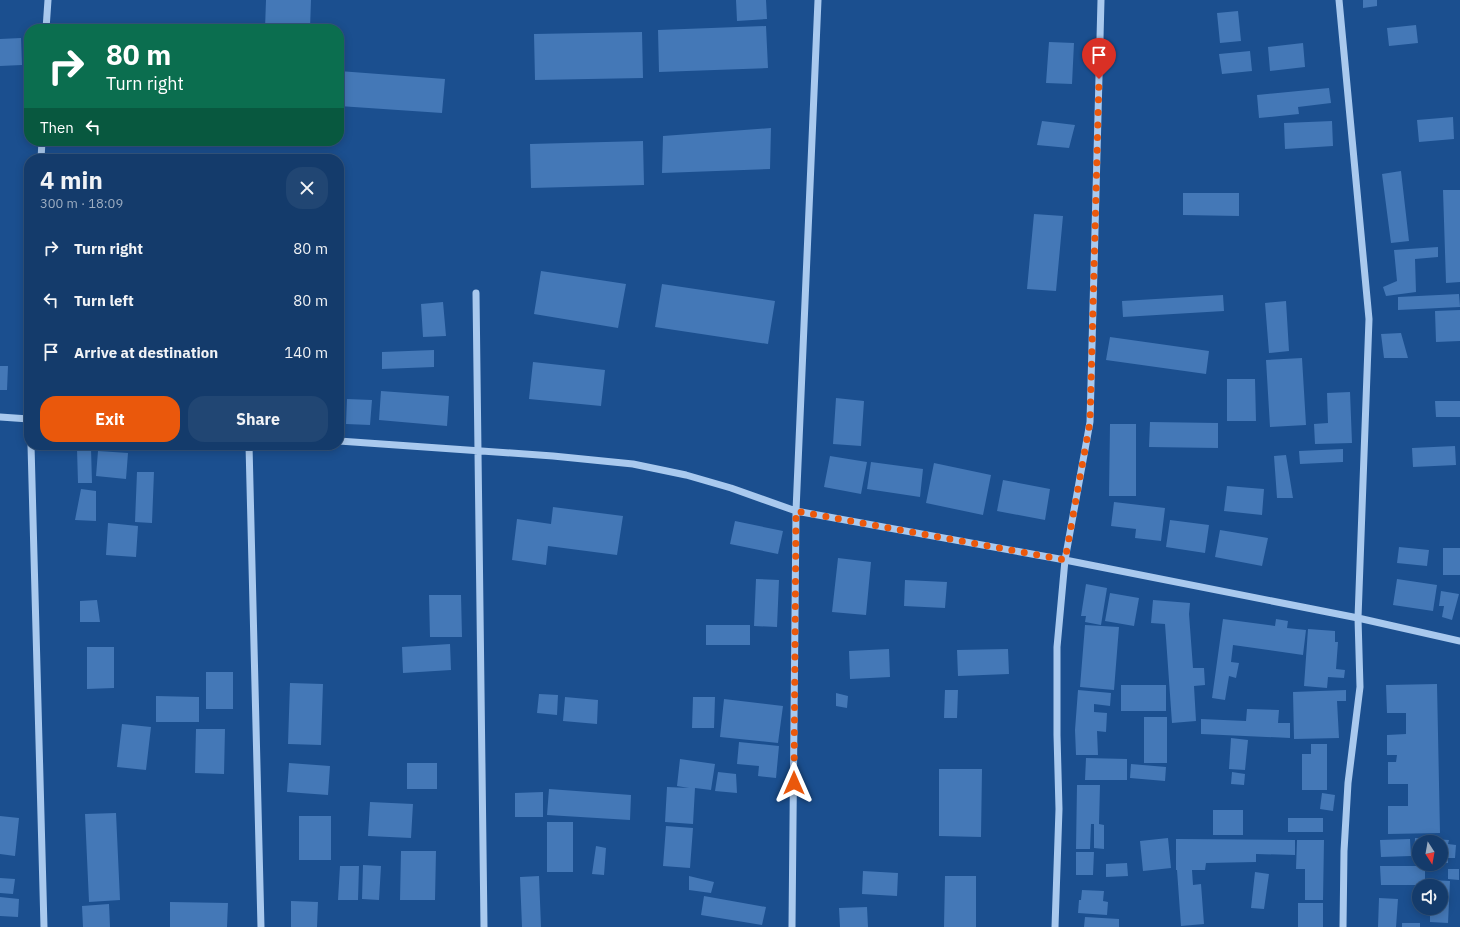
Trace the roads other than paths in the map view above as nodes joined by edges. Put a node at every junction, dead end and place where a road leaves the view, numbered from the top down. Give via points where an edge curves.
1 (48, 0) edge
2 (818, 0) edge
3 (1101, 0) edge
4 (1338, 0) edge
5 (46, 24) edge
6 (476, 293) dead end
7 (0, 417) edge
8 (24, 419) edge
9 (344, 442) edge
10 (31, 450) edge
11 (249, 450) edge
12 (478, 452) junction
13 (796, 511) junction
14 (1065, 560) junction
15 (1358, 618) junction
16 (1460, 641) edge
17 (44, 927) edge
18 (261, 927) edge
19 (484, 927) edge
20 (792, 927) edge
21 (1055, 927) edge
22 (1343, 927) edge

1 - 5 street
2 - 13 street
3 - 14 street via 1090,422
4 - 15 street via 1369,320
6 - 12 street
7 - 8 street
9 - 12 street
10 - 17 street
11 - 18 street
12 - 13 street via 633,464 686,475
12 - 19 street
13 - 14 street
13 - 20 street
14 - 15 street
14 - 21 street via 1057,647 1059,810
15 - 16 street
15 - 22 street via 1360,686 1348,783

